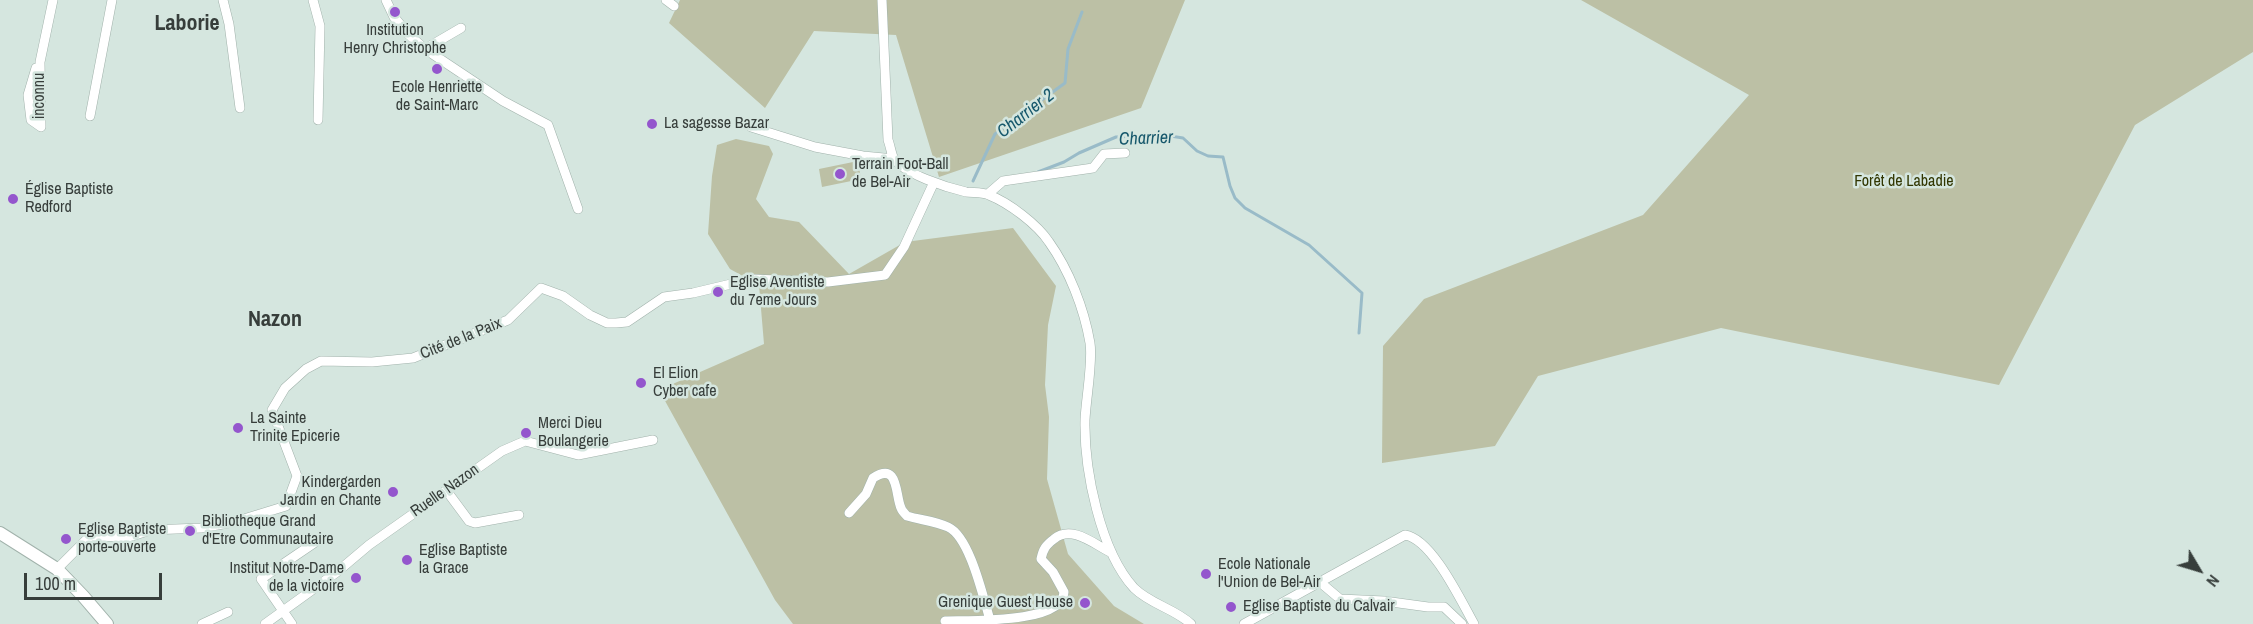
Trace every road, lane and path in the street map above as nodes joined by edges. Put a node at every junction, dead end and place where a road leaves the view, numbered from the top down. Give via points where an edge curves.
1 (53, 0) edge
2 (112, 0) edge
3 (223, 0) edge
4 (313, 0) edge
5 (386, 0) edge
6 (882, 0) edge
7 (461, 28) dead end
8 (425, 49) junction
9 (36, 68) dead end
10 (240, 108) dead end
11 (90, 116) dead end
12 (318, 120) dead end
13 (751, 127) dead end
14 (1125, 153) dead end
15 (894, 159) junction
16 (934, 182) junction
17 (988, 194) junction
18 (578, 209) dead end
19 (653, 440) dead end
20 (446, 490) junction
21 (849, 513) dead end
22 (519, 515) dead end
23 (0, 534) edge
24 (317, 541) dead end
25 (1112, 553) junction
26 (57, 569) junction
27 (1321, 583) junction
28 (228, 612) dead end
29 (283, 612) junction
30 (990, 620) junction
31 (945, 621) dead end
32 (107, 624) edge
33 (202, 624) edge
34 (265, 624) edge
35 (292, 624) edge
36 (1191, 624) edge
37 (1244, 624) edge
38 (1462, 624) edge
39 (1474, 624) edge

1 - 9 street, inconnu via 40,62 40,127 31,120 28,95
2 - 11 street
3 - 10 street
4 - 12 street via 320,26
5 - 8 street via 394,17
6 - 15 street via 888,140
7 - 8 street
8 - 18 street via 503,101 548,125
13 - 15 street via 814,147
14 - 17 street via 1104,154 1093,168 1004,181
15 - 16 street
16 - 17 street
16 - 26 street, Cité de la Paix via 904,248 885,275 828,282 752,279 664,297 627,322 616,323 607,323 563,296 541,288 508,320 413,358 321,361 296,377 272,410 297,476 286,506 201,528 151,530 129,537 90,536
17 - 25 street via 1043,232 1079,301 1090,345 1085,422 1089,472
19 - 20 street, Ruelle Nazon via 578,454 525,441 502,451
20 - 22 street via 469,521
20 - 29 street, Ruelle Nazon
21 - 30 street via 866,494 873,478 884,473 891,475 907,516 947,526 958,537 971,558
23 - 26 main road
24 - 29 street via 261,579
25 - 30 street via 1068,532 1060,534 1046,545 1041,559 1064,592 1061,602 1043,613
25 - 36 street via 1135,588
26 - 32 main road
27 - 37 street
27 - 38 street via 1340,599 1444,607
27 - 39 street via 1409,536 1421,542 1444,572
28 - 33 street
29 - 34 street, Ruelle Nazon
29 - 35 street
30 - 31 street

